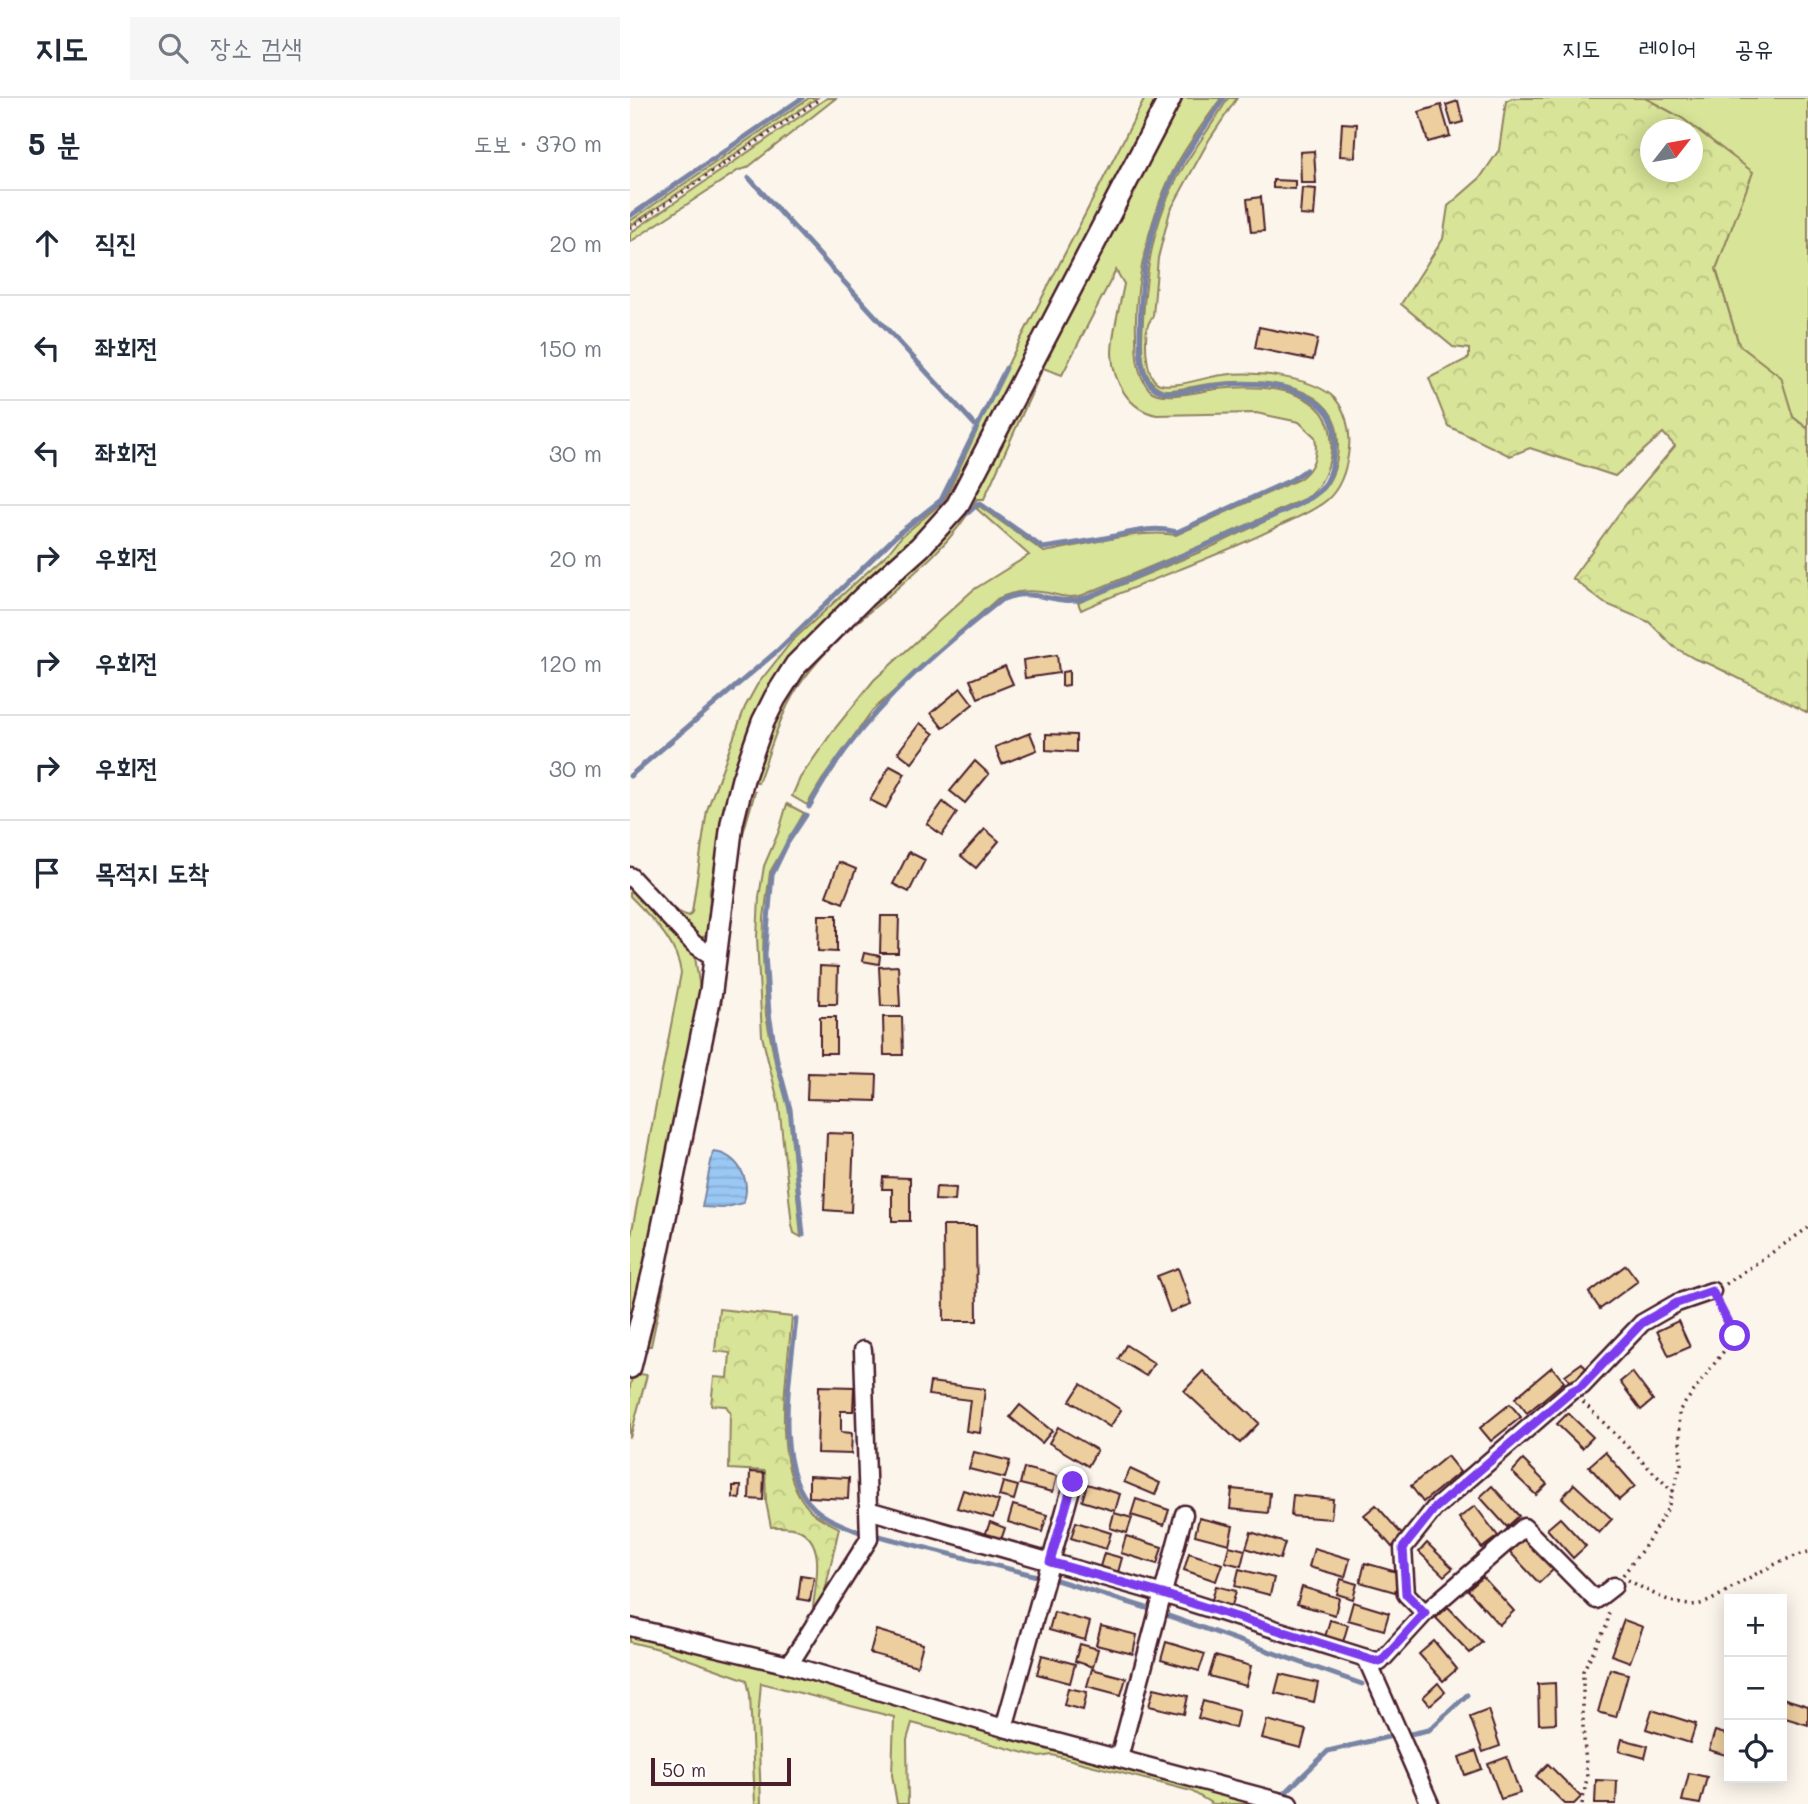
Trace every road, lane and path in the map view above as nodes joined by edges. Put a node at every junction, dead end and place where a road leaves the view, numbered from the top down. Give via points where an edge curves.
1 (821, 98) edge
2 (1170, 98) edge
3 (630, 228) edge
4 (630, 876) edge
5 (715, 958) junction
6 (1808, 1228) edge
7 (1712, 1291) junction
8 (863, 1350) dead end
9 (630, 1367) edge
10 (1572, 1391) junction
11 (1073, 1482) dead end
12 (1673, 1492) junction
13 (868, 1510) junction
14 (1184, 1514) dead end
15 (1808, 1552) edge
16 (1050, 1562) junction
17 (1614, 1586) joint
18 (1163, 1594) junction
19 (1425, 1613) junction
20 (630, 1627) edge
21 (1366, 1658) junction
22 (789, 1665) junction
23 (1004, 1728) junction
24 (1119, 1758) junction
25 (1289, 1804) edge
26 (1430, 1804) edge
27 (1582, 1804) edge

1 - 3 path
2 - 5 street via 957,506 796,665 775,698 743,779 732,823
4 - 5 street via 694,943
5 - 9 street
6 - 7 path
7 - 10 street via 1677,1303 1642,1323
7 - 12 path via 1735,1336 1679,1411 1681,1464
8 - 13 street
10 - 12 path
10 - 19 street via 1434,1509 1403,1548 1406,1594
11 - 16 street
12 - 15 path via 1645,1546 1622,1576 1653,1594 1682,1604 1700,1604
13 - 16 street
13 - 22 street via 869,1539
14 - 18 street
16 - 18 street
16 - 23 street
17 - 19 street via 1596,1600 1524,1527
17 - 27 path via 1607,1625 1583,1671 1587,1778
18 - 21 street
18 - 24 street
19 - 21 street via 1380,1662
20 - 22 street
21 - 26 street
22 - 23 street
23 - 24 street
24 - 25 street

